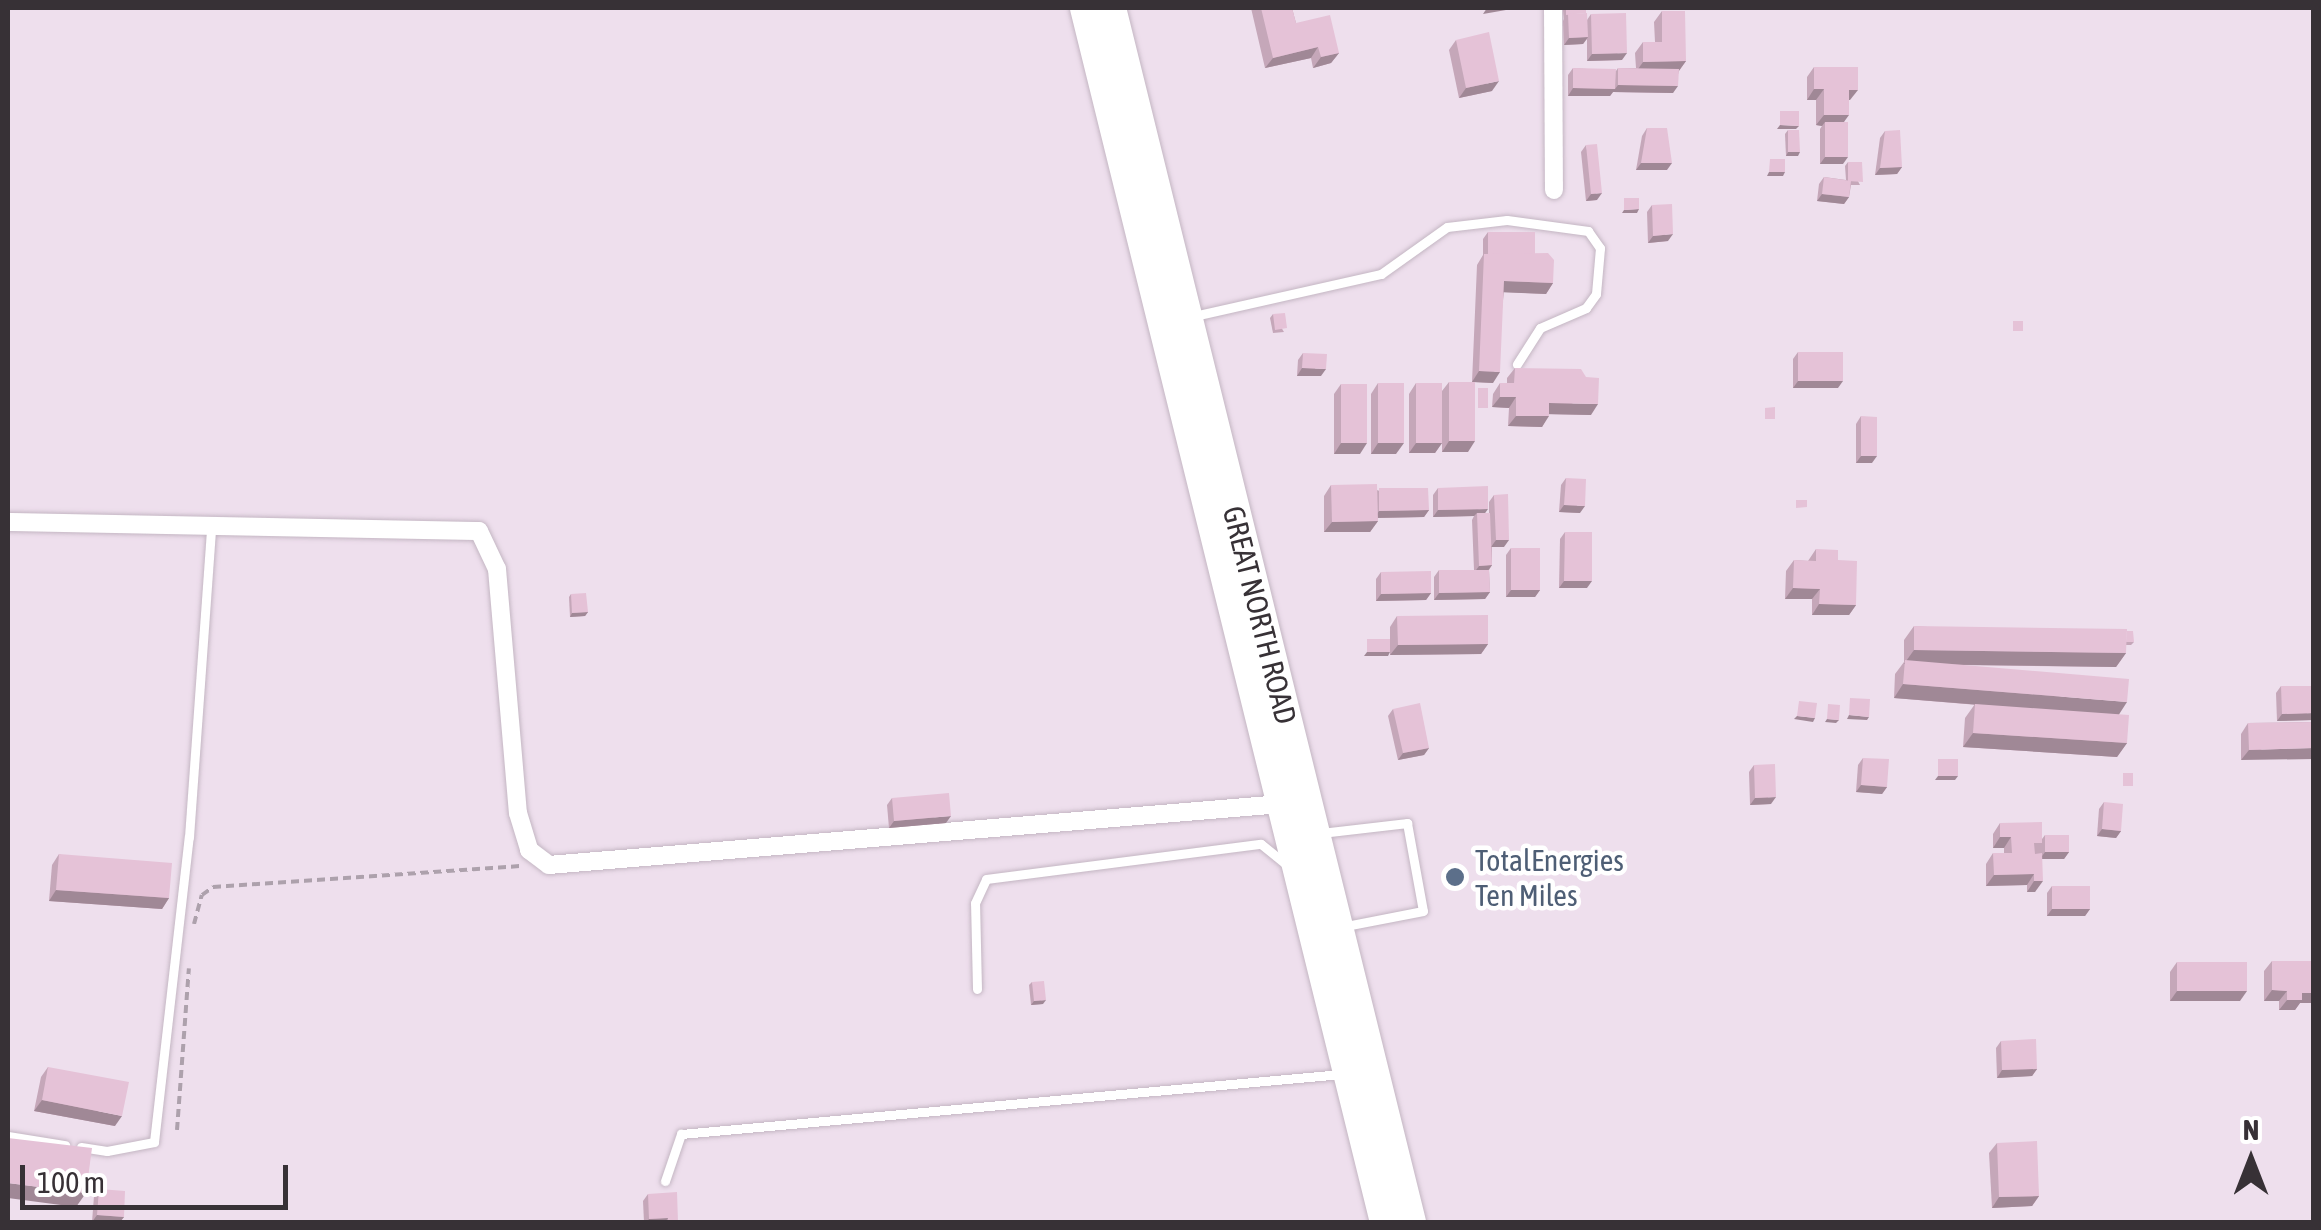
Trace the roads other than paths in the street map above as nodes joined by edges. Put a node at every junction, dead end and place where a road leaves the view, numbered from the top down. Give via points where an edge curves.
1 (1086, 8) edge
2 (1110, 8) edge
3 (1553, 8) edge
4 (1554, 190) dead end
5 (1186, 318) junction
6 (1517, 364) edge
7 (8, 522) edge
8 (211, 527) junction
9 (1282, 804) junction
10 (1303, 836) junction
11 (1302, 882) junction
12 (1326, 929) junction
13 (977, 990) dead end
14 (1349, 1073) junction
15 (8, 1136) edge
16 (666, 1181) dead end
17 (1386, 1222) edge
18 (1410, 1222) edge

1 - 9 highway, GREAT NORTH ROAD
2 - 5 highway, GREAT NORTH ROAD
3 - 4 street
5 - 6 lane via 1382,274 1447,228 1507,220 1588,231 1600,248 1596,294 1586,308 1540,328
5 - 10 highway, GREAT NORTH ROAD
7 - 8 street
8 - 9 street via 479,530 497,568 518,813 529,850 549,864
8 - 15 lane via 189,837 154,1142 106,1151
9 - 10 highway, GREAT NORTH ROAD
10 - 11 highway, GREAT NORTH ROAD
10 - 12 highway, GREAT NORTH ROAD
10 - 12 lane via 1407,823 1424,910
11 - 12 highway, GREAT NORTH ROAD
11 - 13 lane via 1260,844 986,878 975,903
12 - 14 highway, GREAT NORTH ROAD
12 - 18 highway, GREAT NORTH ROAD
14 - 16 lane via 681,1134
14 - 17 highway, GREAT NORTH ROAD

